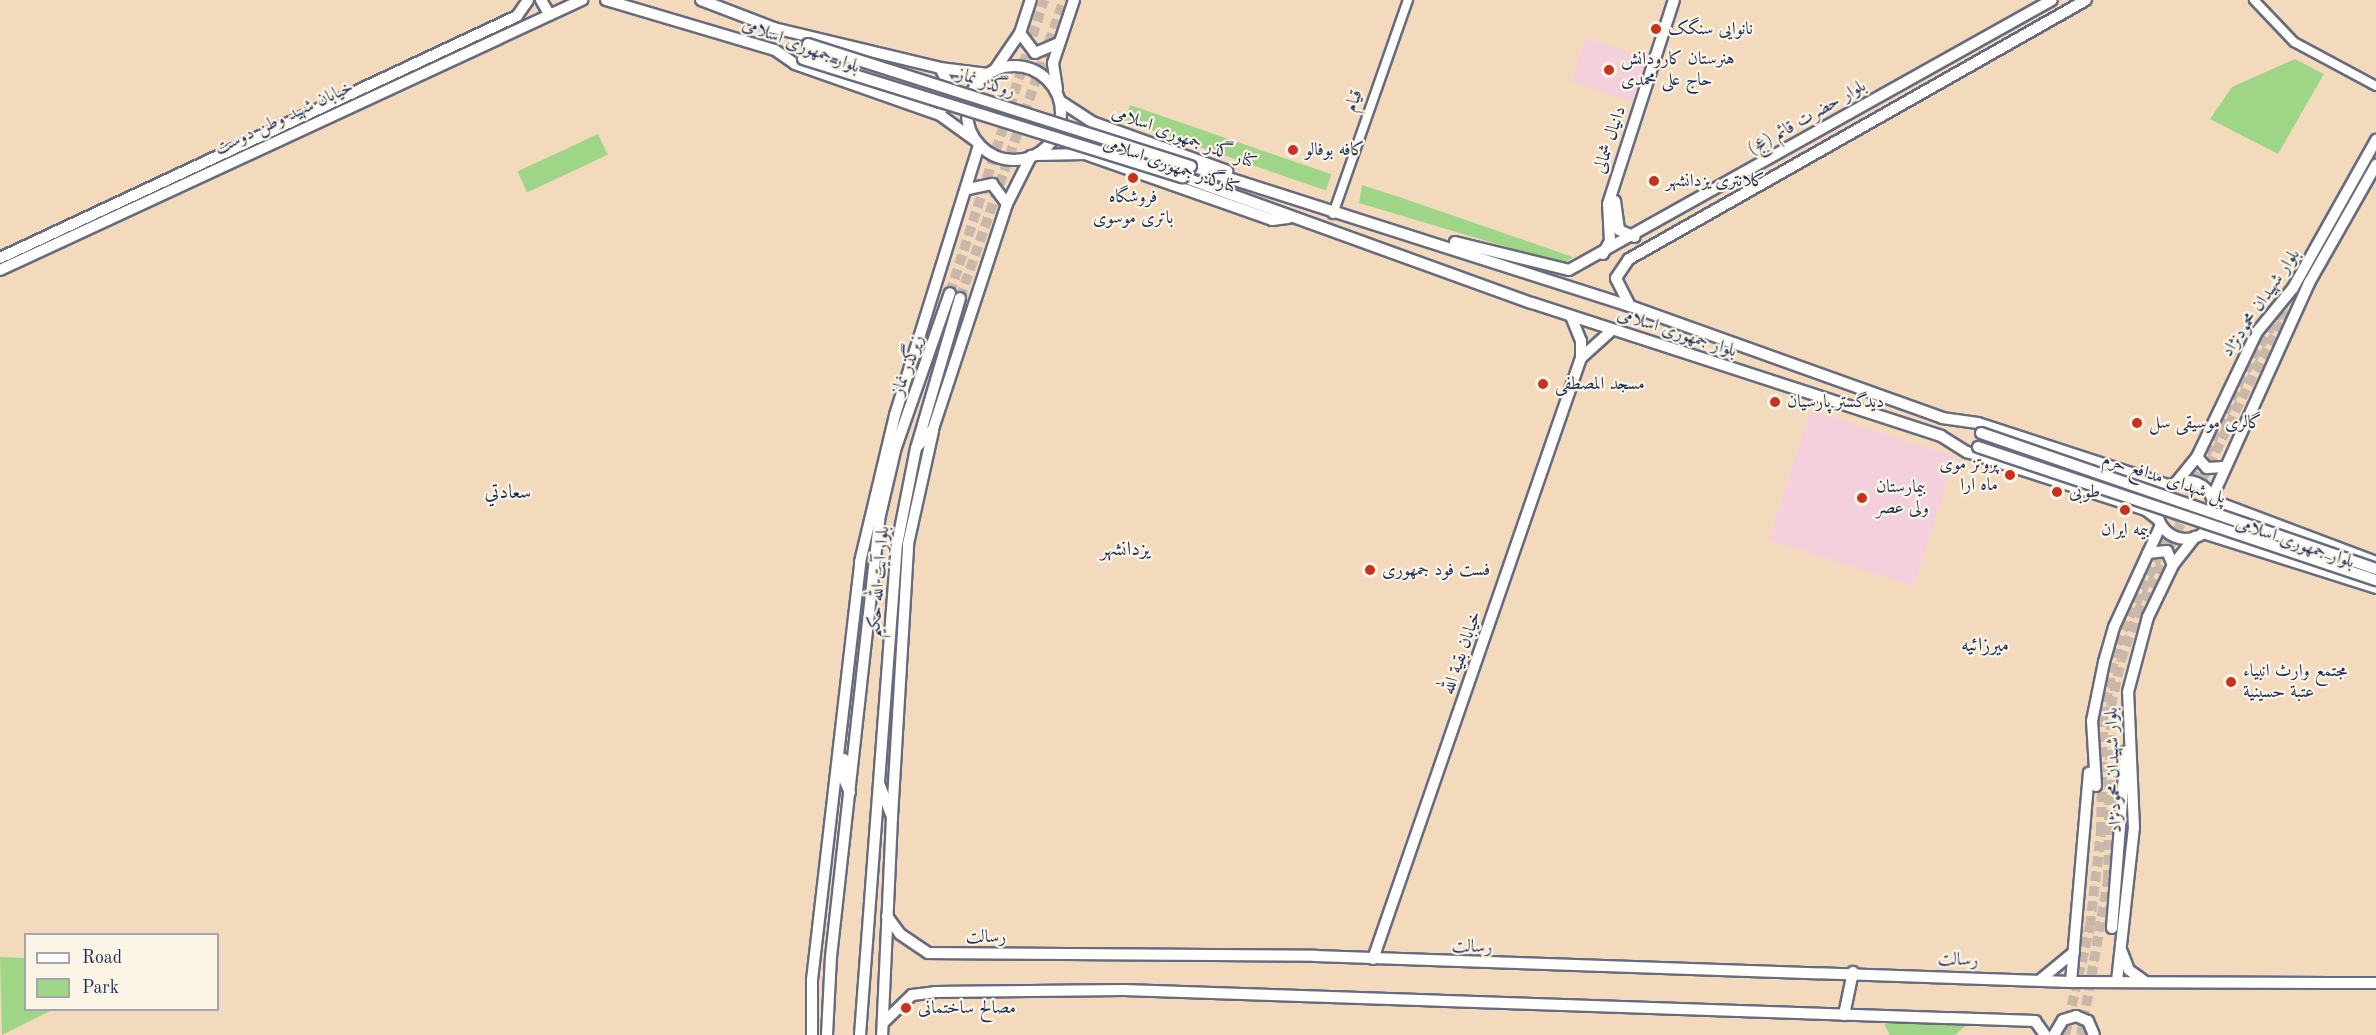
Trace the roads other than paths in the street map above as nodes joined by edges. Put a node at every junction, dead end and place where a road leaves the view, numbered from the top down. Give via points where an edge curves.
1 (541, 0) edge
2 (582, 0) edge
3 (606, 0) edge
4 (701, 0) edge
5 (1031, 0) edge
6 (1074, 0) edge
7 (1408, 0) edge
8 (1674, 0) edge
9 (1680, 0) edge
10 (2052, 0) edge
11 (2086, 0) edge
12 (2254, 0) edge
13 (528, 1) edge
14 (549, 14) junction
15 (774, 28) junction
16 (1020, 33) junction
17 (1058, 44) junction
18 (775, 50) junction
19 (451, 52) junction
20 (1659, 54) junction
21 (940, 68) junction
22 (991, 72) junction
23 (2376, 86) edge
24 (1059, 100) junction
25 (1871, 100) junction
26 (935, 113) junction
27 (1880, 115) junction
28 (1092, 122) junction
29 (267, 136) junction
30 (2376, 140) edge
31 (978, 143) junction
32 (1085, 154) junction
33 (1034, 156) junction
34 (2376, 165) edge
35 (1191, 166) joint
36 (1183, 177) joint
37 (968, 189) junction
38 (1613, 196) junction
39 (1298, 202) junction
40 (1007, 204) junction
41 (1333, 214) junction
42 (1294, 218) junction
43 (1635, 237) junction
44 (1440, 243) junction
45 (1601, 257) junction
46 (0, 258) edge
47 (0, 270) edge
48 (1630, 306) junction
49 (1571, 316) junction
50 (1612, 330) junction
51 (1581, 358) junction
52 (1942, 418) junction
53 (933, 429) junction
54 (1941, 436) junction
55 (896, 447) joint
56 (916, 448) junction
57 (2197, 457) junction
58 (2224, 467) junction
59 (2155, 484) junction
60 (2173, 485) junction
61 (2213, 500) junction
62 (2146, 510) junction
63 (880, 515) junction
64 (2249, 517) junction
65 (2160, 523) junction
66 (2199, 535) junction
67 (2243, 542) junction
68 (2148, 553) junction
69 (860, 562) junction
70 (2376, 562) edge
71 (2173, 565) junction
72 (2376, 569) edge
73 (2376, 580) edge
74 (2376, 588) edge
75 (843, 711) junction
76 (2126, 730) junction
77 (2092, 745) junction
78 (878, 780) junction
79 (2096, 786) dead end
80 (850, 793) junction
81 (892, 817) junction
82 (887, 916) junction
83 (2112, 928) dead end
84 (2121, 948) junction
85 (2074, 952) junction
86 (1373, 959) junction
87 (1853, 972) junction
88 (2040, 980) junction
89 (2117, 981) junction
90 (2144, 981) junction
91 (2071, 982) junction
92 (2376, 983) edge
93 (1844, 1015) junction
94 (883, 1023) junction
95 (812, 1035) edge
96 (827, 1035) edge
97 (860, 1035) edge
98 (882, 1035) edge
99 (2045, 1035) edge
100 (2055, 1035) edge
101 (2094, 1035) edge

1 - 14 main road
2 - 14 main road, خیابان شهید وطن دوست
3 - 18 main road, بلوار جمهوری اسلامی
4 - 15 main road, بلوار جمهوری اسلامی
5 - 16 main road
6 - 17 main road
7 - 41 street, قیام
8 - 20 main road, دانیال شمالی
9 - 20 main road, دانیال شمالی
10 - 25 main road, بلوار حضرت قائم (عج)
11 - 27 main road, بلوار حضرت قائم (عج)
12 - 23 street via 2294,42
13 - 19 main road, خیابان شهید وطن دوست via 518,16
14 - 19 main road, خیابان شهید وطن دوست
15 - 21 main road, بلوار جمهوری اسلامی
15 - 35 main road, روگذر نماز, bridge via 808,44
16 - 17 main road via 1035,53
16 - 22 main road
17 - 24 main road via 1053,63
18 - 26 main road, بلوار جمهوری اسلامی via 795,64
18 - 36 main road, روگذر نماز, bridge
19 - 29 main road, خیابان شهید وطن دوست
20 - 38 main road, دانیال شمالی
21 - 22 main road, بلوار جمهوری اسلامی
21 - 26 main road via 953,92
22 - 24 main road via 1033,69
22 - 31 main road via 975,87 967,110
24 - 28 main road, کنار گذر جمهوری اسلامی
24 - 33 main road via 1058,131
25 - 27 main road
25 - 43 main road, بلوار حضرت قائم (عج)
26 - 31 main road, بلوار جمهوری اسلامی
27 - 48 main road, بلوار حضرت قائم (عج) via 1629,259 1616,278
28 - 32 main road via 1080,138
28 - 39 main road, کنار گذر جمهوری اسلامی via 1289,194
29 - 46 main road, خیابان شهید وطن دوست
29 - 47 main road, خیابان شهید وطن دوست
30 - 57 main road, بلوار شهیدان محمودنژاد via 2316,250 2229,381
31 - 33 main road via 1006,159
31 - 37 main road
32 - 33 main road, کنارگذر جمهوری اسلامی
32 - 42 main road, کنارگذر جمهوری اسلامی via 1272,220
33 - 40 main road
34 - 58 main road, بلوار شهیدان محمودنژاد via 2310,282
35 - 39 main road, بلوار جمهوری اسلامی
36 - 42 main road, بلوار جمهوری اسلامی
37 - 40 main road via 992,184
37 - 69 main road via 895,415
38 - 43 main road, دانیال شمالی via 1615,222
38 - 45 main road, دانیال شمالی via 1610,241
39 - 41 main road, بلوار جمهوری اسلامی
40 - 53 main road
41 - 44 main road, بلوار جمهوری اسلامی
42 - 49 main road, بلوار جمهوری اسلامی
43 - 45 main road, بلوار حضرت قائم (عج)
44 - 45 main road, بلوار حضرت قائم (عج) via 1482,247 1569,270
44 - 48 main road, بلوار جمهوری اسلامی
48 - 52 main road, بلوار جمهوری اسلامی
49 - 50 main road, بلوار جمهوری اسلامی
49 - 51 main road, خیابان بقیة الله via 1581,341
50 - 51 main road, خیابان بقیة الله
50 - 54 main road, بلوار جمهوری اسلامی
51 - 86 main road, خیابان بقیة الله
52 - 59 main road, بلوار جمهوری اسلامی via 1978,423
52 - 72 main road, پل شهدای مدافع حرم, bridge
53 - 56 main road
53 - 81 main road via 908,544
54 - 62 main road, بلوار جمهوری اسلامی via 1975,455
54 - 73 main road, پل شهدای مدافع حرم, bridge
55 - 56 main road, زیرگذر نماز via 955,296
55 - 63 main road, بلوار آیت الله حکیم
56 - 78 main road, بلوار آیت الله حکیم via 893,578
57 - 58 main road via 2207,468
57 - 60 main road, بلوار شهیدان محمودنژاد
58 - 61 main road, بلوار شهیدان محمودنژاد
59 - 60 main road, بلوار جمهوری اسلامی
59 - 62 main road
60 - 61 main road via 2194,482
60 - 65 main road via 2158,503
61 - 64 main road, بلوار جمهوری اسلامی
61 - 66 main road via 2213,521
62 - 65 main road, بلوار جمهوری اسلامی
63 - 69 main road
63 - 80 main road, بلوار آیت الله حکیم
64 - 67 main road via 2241,528
64 - 70 main road, بلوار جمهوری اسلامی
65 - 66 main road via 2179,538
65 - 68 main road, بلوار شهیدان محمودنژاد
66 - 67 main road, بلوار جمهوری اسلامی
66 - 71 main road, بلوار شهیدان محمودنژاد
67 - 74 main road, بلوار جمهوری اسلامی
68 - 71 main road via 2163,549
68 - 77 main road, بلوار شهیدان محمودنژاد via 2114,627
69 - 75 main road
71 - 76 main road, بلوار شهیدان محمودنژاد via 2135,658
75 - 80 main road via 843,777
75 - 95 main road via 812,980
76 - 83 main road
76 - 84 main road, بلوار شهیدان محمودنژاد via 2134,828
77 - 79 main road, بلوار شهیدان محمودنژاد
77 - 85 main road
78 - 81 main road
78 - 97 main road, بلوار آیت الله حکیم
80 - 96 main road, بلوار آیت الله حکیم
81 - 82 main road
82 - 86 main road, رسالت via 900,934 928,953
82 - 94 main road
84 - 89 main road, بلوار شهیدان محمودنژاد
84 - 90 main road via 2129,970
85 - 88 main road
85 - 91 main road
86 - 87 main road, رسالت
87 - 88 main road, رسالت
87 - 93 main road
88 - 91 main road, رسالت
89 - 90 main road
89 - 91 main road, رسالت
90 - 92 main road
93 - 94 main road via 1027,990 912,995
93 - 99 main road via 2035,1021
94 - 98 main road
100 - 101 main road via 2063,1020 2076,1016 2088,1021

